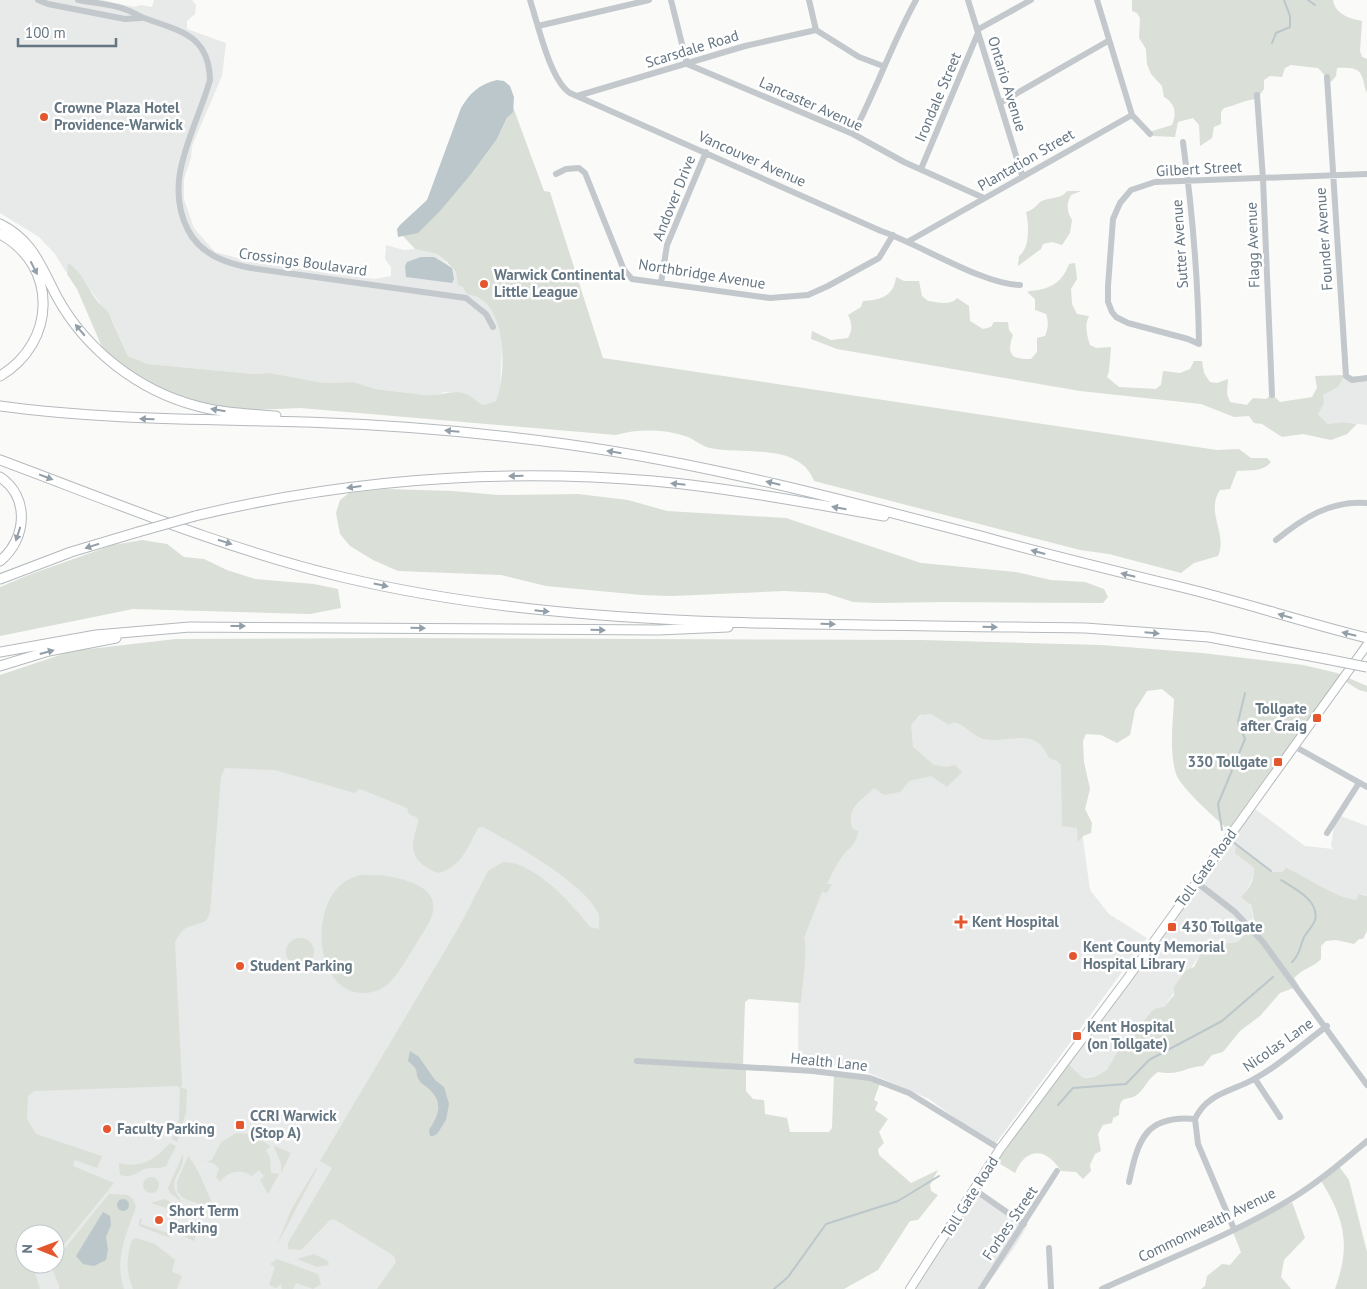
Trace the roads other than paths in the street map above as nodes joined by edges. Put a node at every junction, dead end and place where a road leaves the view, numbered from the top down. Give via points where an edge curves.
1 (38, 0) edge
2 (78, 0) edge
3 (530, 0) edge
4 (649, 0) edge
5 (671, 0) edge
6 (809, 0) edge
7 (916, 0) edge
8 (968, 0) edge
9 (1030, 0) edge
10 (1097, 0) edge
11 (142, 18) junction
12 (538, 26) junction
13 (816, 30) junction
14 (978, 32) junction
15 (1108, 41) junction
16 (687, 64) junction
17 (882, 66) junction
18 (1327, 77) dead end
19 (1257, 95) dead end
20 (577, 96) junction
21 (1000, 103) junction
22 (1132, 115) junction
23 (853, 134) junction
24 (1150, 134) dead end
25 (1183, 142) dead end
26 (706, 152) junction
27 (921, 170) junction
28 (556, 174) dead end
29 (1367, 174) edge
30 (1022, 175) junction
31 (1331, 175) junction
32 (1263, 179) junction
33 (1189, 181) junction
34 (984, 198) junction
35 (0, 224) edge
36 (0, 234) edge
37 (893, 235) junction
38 (909, 241) junction
39 (661, 283) junction
40 (1020, 285) dead end
41 (493, 326) dead end
42 (1199, 344) joint
43 (0, 376) edge
44 (1367, 378) edge
45 (1272, 394) dead end
46 (0, 406) edge
47 (353, 424) junction
48 (0, 460) edge
49 (0, 476) edge
50 (1367, 502) edge
51 (939, 525) junction
52 (1276, 540) dead end
53 (0, 561) edge
54 (0, 579) edge
55 (779, 624) junction
56 (190, 627) junction
57 (1367, 638) edge
58 (1367, 645) edge
59 (0, 652) edge
60 (0, 666) edge
61 (1367, 667) edge
62 (1294, 746) junction
63 (1359, 783) junction
64 (1367, 788) edge
65 (1327, 832) dead end
66 (1196, 882) junction
67 (1327, 1026) junction
68 (637, 1061) dead end
69 (1255, 1079) junction
70 (1367, 1085) edge
71 (1280, 1117) dead end
72 (1195, 1119) junction
73 (1367, 1141) edge
74 (1000, 1149) junction
75 (1057, 1171) dead end
76 (1129, 1182) dead end
77 (975, 1190) junction
78 (1024, 1224) junction
79 (1234, 1229) junction
80 (1050, 1248) dead end
81 (910, 1289) edge
82 (981, 1289) edge
83 (1051, 1289) edge
84 (1102, 1289) edge

1 - 11 street, Crossings Boulavard via 125,19
2 - 11 street, Crossings Boulavard via 126,9
3 - 12 street, Vancouver Avenue
4 - 12 street
5 - 16 street
6 - 13 street
7 - 17 street
8 - 14 street, Ontario Avenue
9 - 14 street
10 - 15 street
11 - 41 street, Crossings Boulavard via 176,28 193,38 202,48 210,66 210,80 177,185 181,216 200,246 230,264 466,298 477,304
12 - 20 street, Vancouver Avenue via 562,88
13 - 16 street, Scarsdale Road via 745,46
13 - 17 street via 860,57
14 - 21 street, Ontario Avenue
14 - 27 street, Irondale Street
15 - 21 street
15 - 22 street
16 - 20 street, Scarsdale Road
16 - 23 street, Lancaster Avenue
17 - 23 street via 866,110
18 - 31 street, Founder Avenue
19 - 32 street, Flagg Avenue
20 - 26 street, Vancouver Avenue
21 - 30 street, Ontario Avenue
22 - 24 street
22 - 30 street, Plantation Street
23 - 27 street, Lancaster Avenue
25 - 33 street, Sutter Avenue
26 - 37 street, Vancouver Avenue
26 - 39 street, Andover Drive via 667,245
27 - 34 street, Lancaster Avenue
28 - 39 street, Northbridge Avenue via 579,168 585,173 624,270 632,278
29 - 31 street, Gilbert Street
30 - 34 street, Plantation Street
31 - 32 street, Gilbert Street
31 - 44 street, Founder Avenue via 1346,376 1352,380
32 - 33 street, Gilbert Street
32 - 45 street, Flagg Avenue
33 - 42 street, Sutter Avenue
33 - 42 street, Gilbert Street via 1155,182 1142,186 1131,190 1120,203 1113,219 1108,302 1116,317 1128,323
34 - 38 street, Plantation Street
47 -> 35 highway via 210,409 148,387 111,362 81,332 35,253 20,237
36 -> 43 highway via 20,248 33,266 41,287 43,309 41,325 30,349 20,362
37 - 38 street, Vancouver Avenue
37 - 39 street, Northbridge Avenue via 879,258 808,295 770,298
38 - 40 street, Vancouver Avenue via 980,274 1010,285
47 -> 46 highway via 115,417
51 -> 47 highway via 763,480 630,454 489,435
48 -> 55 highway via 231,544 384,586 553,613
49 -> 53 highway via 15,491 22,519 14,544
50 - 52 street via 1341,503 1303,518
51 -> 54 highway, bridge via 706,487 637,480 543,476 441,479 347,488 195,516 56,558
57 -> 51 highway
56 -> 55 highway via 658,630
55 -> 61 highway, bridge via 1110,630 1209,637
56 - 59 highway via 96,635
60 -> 56 highway via 69,646
58 - 62 main road, Toll Gate Road
62 - 63 street
62 - 66 main road, Toll Gate Road
63 - 64 street
63 - 65 street
66 - 67 street via 1235,912 1263,942
66 - 74 main road, Toll Gate Road
67 - 69 street, Nicolas Lane
67 - 70 street
68 - 74 street, Health Lane via 814,1071 870,1078 909,1093
69 - 71 street
69 - 72 street, Nicolas Lane via 1217,1094 1207,1101
72 - 76 street via 1183,1118 1154,1125 1147,1130
72 - 79 street via 1198,1144
73 - 79 street, Commonwealth Avenue via 1292,1198
74 - 77 main road, Toll Gate Road
75 - 78 street, Forbes Street
77 - 78 street
77 - 81 main road, Toll Gate Road
78 - 82 street, Forbes Street
79 - 84 street, Commonwealth Avenue
80 - 83 street

